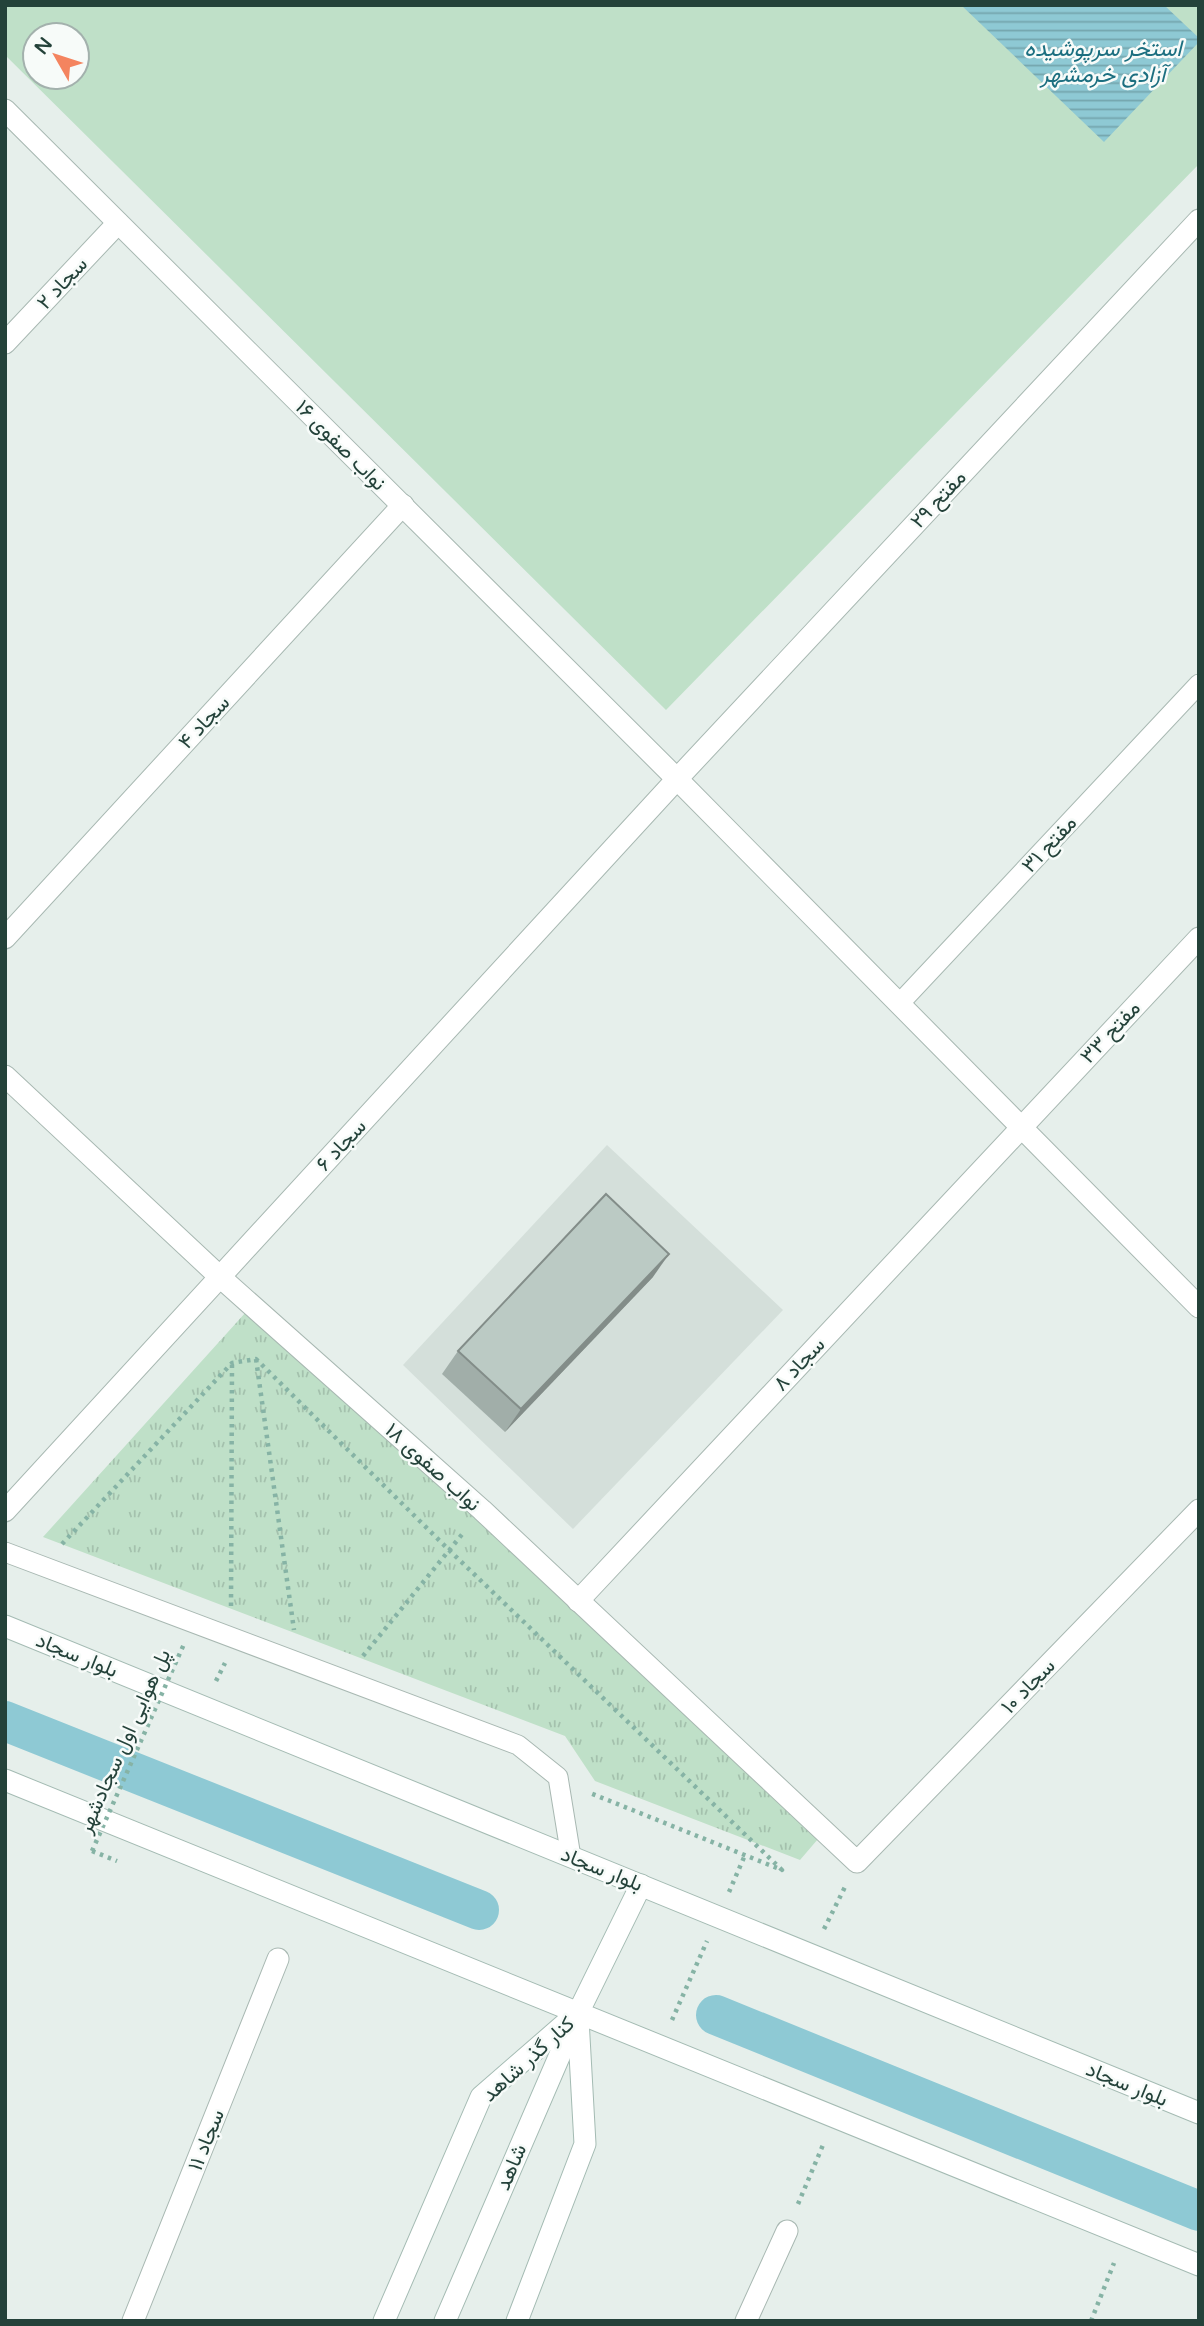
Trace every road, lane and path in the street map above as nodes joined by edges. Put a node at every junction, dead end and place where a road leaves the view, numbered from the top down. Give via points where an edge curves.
1 (5, 110) edge
2 (1199, 220) edge
3 (118, 223) junction
4 (5, 344) edge
5 (403, 505) junction
6 (1199, 684) edge
7 (677, 779) junction
8 (5, 938) edge
9 (1199, 938) edge
10 (899, 1004) junction
11 (5, 1076) edge
12 (1020, 1127) junction
13 (220, 1277) junction
14 (1199, 1307) edge
15 (256, 1359) junction
16 (232, 1363) junction
17 (482, 1510) junction
18 (1199, 1510) edge
19 (5, 1511) edge
20 (449, 1550) junction
21 (5, 1552) edge
22 (41, 1566) junction
23 (578, 1601) junction
24 (5, 1626) edge
25 (231, 1637) junction
26 (184, 1644) dead end
27 (298, 1662) junction
28 (225, 1663) dead end
29 (345, 1679) junction
30 (558, 1777) junction
31 (5, 1780) edge
32 (92, 1851) dead end
33 (745, 1855) junction
34 (571, 1857) junction
35 (857, 1862) junction
36 (641, 1885) junction
37 (718, 1917) junction
38 (812, 1955) junction
39 (278, 1959) dead end
40 (578, 2013) junction
41 (661, 2046) junction
42 (1199, 2113) edge
43 (835, 2117) junction
44 (787, 2231) joint
45 (1125, 2235) junction
46 (1199, 2265) edge
47 (747, 2320) edge
48 (133, 2321) edge
49 (384, 2321) edge
50 (445, 2321) edge
51 (517, 2321) edge
52 (1091, 2321) edge

1 - 3 street, نواب صفوی ۱۶
2 - 7 street, مفتح ۲۹
3 - 4 street, سجاد ۲
3 - 5 street, نواب صفوی ۱۶
5 - 7 street, نواب صفوی ۱۶
5 - 8 street, سجاد ۴
6 - 10 lane, مفتح ۳۱
7 - 10 street, نواب صفوی ۱۶
7 - 13 street, سجاد ۶
9 - 12 street, مفتح ۳۳
10 - 12 street, نواب صفوی ۱۶
11 - 13 street, نواب صفوی ۱۸
12 - 14 street, نواب صفوی ۱۶
12 - 23 street, سجاد ۸
13 - 17 street, نواب صفوی ۱۸
13 - 19 street, سجاد ۶
15 - 16 path
15 - 20 path
15 - 27 path
16 - 22 path
16 - 25 path
17 - 20 path
17 - 23 street, نواب صفوی ۱۸
18 - 35 street, سجاد ۱۰
20 - 29 path
20 - 33 path via 782,1870
21 - 22 lane
22 - 25 lane
23 - 35 street, نواب صفوی ۱۸
24 - 34 street, بلوار سجاد
25 - 27 lane
25 - 28 path
26 - 32 path, پل هوایی اول سجادشهر, bridge
27 - 29 lane
29 - 30 lane via 518,1745
30 - 33 path
30 - 34 lane
31 - 40 street
33 - 37 path
34 - 36 street, بلوار سجاد
35 - 38 path
36 - 37 street, بلوار سجاد
36 - 40 street, شاهد
37 - 38 street, بلوار سجاد
37 - 41 path
38 - 42 street, بلوار سجاد
39 - 48 street, سجاد ۱۱
40 - 41 street
40 - 49 street, کنار گذر شاهد via 481,2097
40 - 50 street, شاهد
40 - 51 street, کنار گذر شاهد via 585,2144
41 - 43 street
43 - 44 path
43 - 45 street
44 - 47 street
45 - 46 street
45 - 52 path

